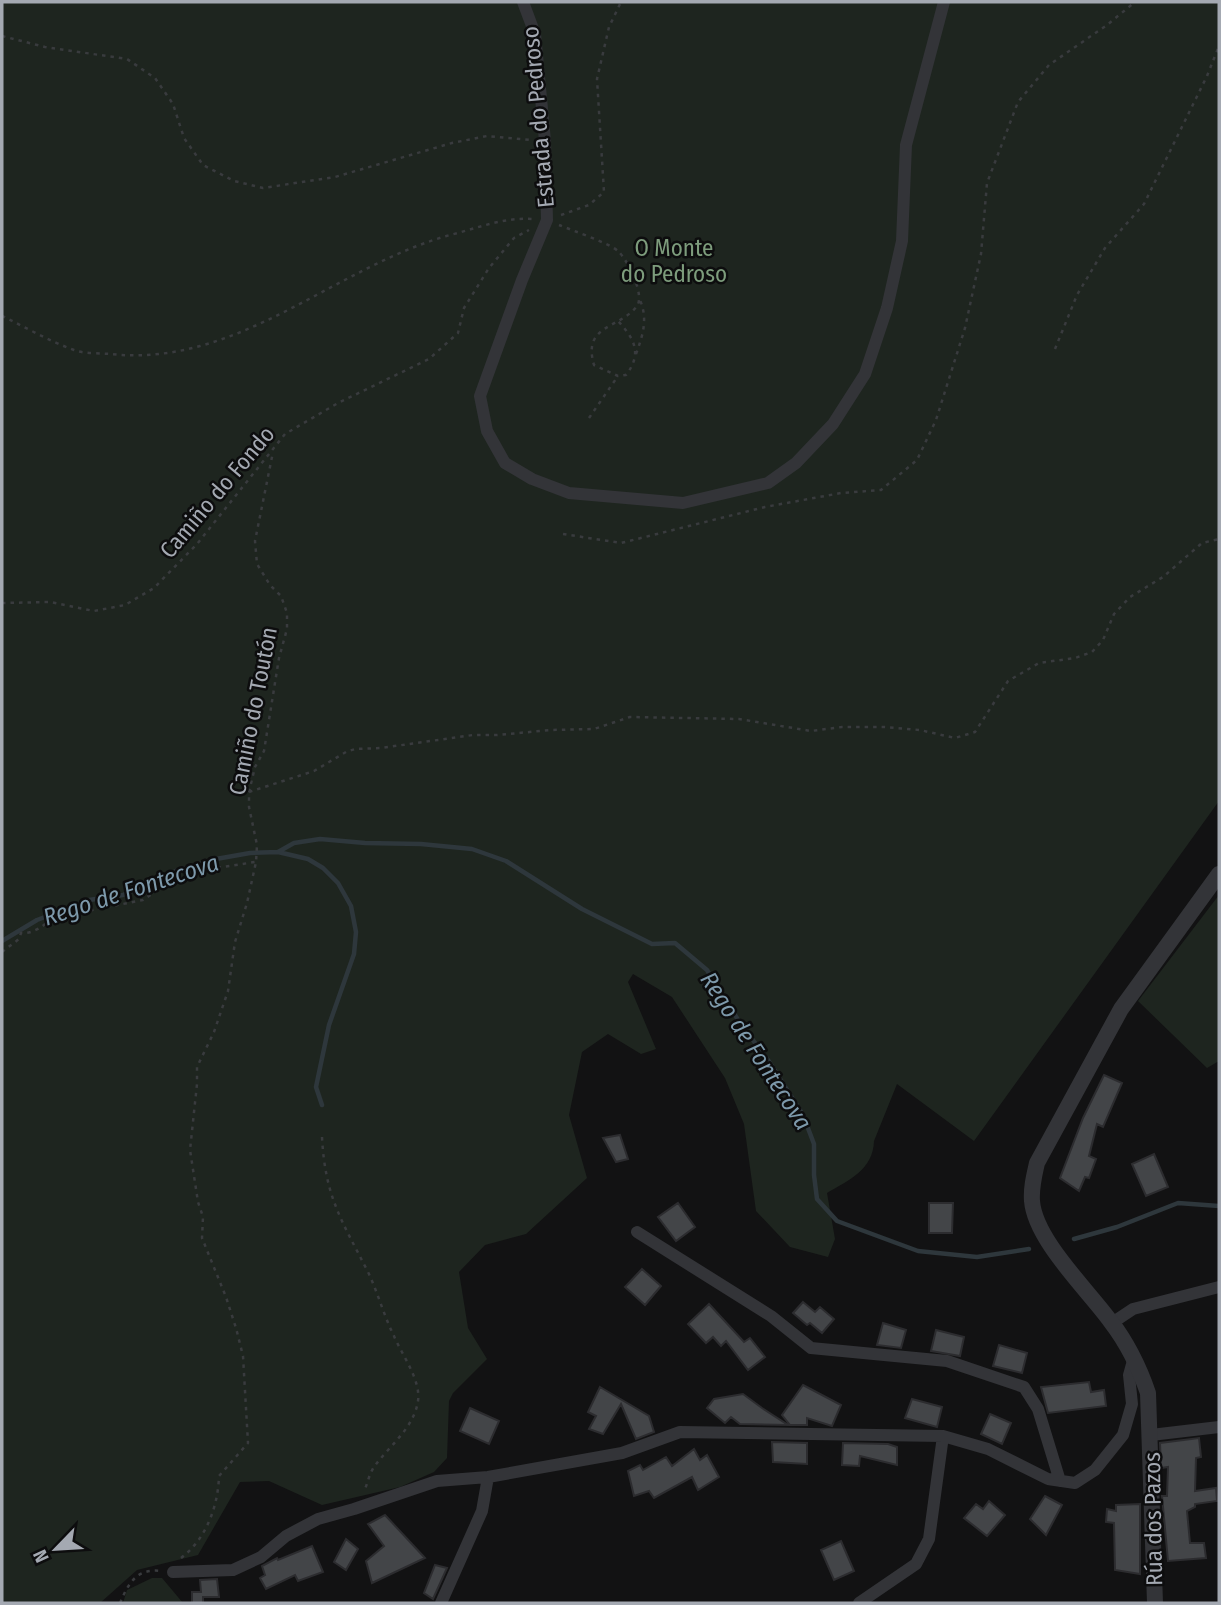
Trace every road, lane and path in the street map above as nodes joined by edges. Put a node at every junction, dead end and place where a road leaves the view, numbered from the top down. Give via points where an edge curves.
1 (523, 2) edge
2 (621, 2) edge
3 (944, 2) edge
4 (1135, 2) edge
5 (2, 36) edge
6 (1219, 46) edge
7 (545, 141) junction
8 (547, 220) junction
9 (640, 300) junction
10 (2, 316) edge
11 (617, 320) junction
12 (1055, 349) dead end
13 (636, 354) junction
14 (618, 376) junction
15 (589, 418) dead end
16 (273, 452) junction
17 (563, 534) dead end
18 (1219, 539) edge
19 (2, 603) edge
20 (249, 792) junction
21 (256, 862) junction
22 (1219, 874) edge
23 (2, 952) edge
24 (322, 1137) dead end
25 (637, 1232) dead end
26 (1219, 1287) edge
27 (1112, 1323) junction
28 (1134, 1357) junction
29 (1219, 1426) edge
30 (1151, 1435) junction
31 (943, 1436) junction
32 (488, 1477) junction
33 (1060, 1481) junction
34 (354, 1509) junction
35 (173, 1572) junction
36 (120, 1603) edge
37 (441, 1603) edge
38 (859, 1603) edge
39 (1155, 1603) edge

1 - 7 street, Estrada do Pedroso via 535,34
2 - 8 path via 609,27 597,79 604,192 589,205
3 - 8 street, Estrada do Pedroso via 906,145 902,241 887,308 864,374 833,424 796,463 768,483 684,503 569,493 532,480 505,463 487,430 480,396
4 - 17 path via 1049,65 1018,102 987,183 981,254 964,327 936,420 917,460 881,491 765,507 621,543
5 - 7 path via 127,59 155,78 173,104 184,138 203,165 234,181 263,188 335,177 487,136
6 - 12 path via 1143,204 1105,248 1077,295
7 - 8 street, Estrada do Pedroso
8 - 9 path via 618,251 639,289
8 - 10 path via 514,218 426,242 216,343 139,358 75,351
8 - 16 path, Camiño do Fondo via 514,238 464,308 458,333 429,359 327,409 285,435
9 - 11 path
9 - 13 path via 645,311 644,331
11 - 13 path
11 - 14 path via 600,331 590,353 594,365
13 - 14 path via 626,375
14 - 15 path
16 - 19 path, Camiño do Fondo via 197,544 154,588 125,605 94,611 50,603
16 - 20 path, Camiño do Toutón via 256,553 257,564 281,596 287,629 264,751
18 - 20 path via 1202,543 1163,577 1130,597 1091,652 1040,663 1008,681 975,732 955,738 884,727 811,731 739,719 630,717 594,729 472,735 355,749 314,771
20 - 21 path, Camiño do Toutón
21 - 23 path via 168,883 143,900 52,918 22,933
21 - 35 path, Camiño do Toutón via 235,942 228,991 197,1067 190,1150 203,1217 202,1238 243,1356 248,1443 219,1476 218,1492 201,1538
22 - 27 street, Rúa dos Pazos via 1121,1009 1044,1151 1032,1182 1032,1202 1046,1238
24 - 34 path via 328,1186 338,1216 368,1273 418,1394 411,1420 373,1468
25 - 33 street via 771,1316 811,1348 947,1362 1024,1387 1038,1409
26 - 27 street via 1133,1309
27 - 28 street, Rúa dos Pazos
28 - 30 street, Rúa dos Pazos via 1148,1394
28 - 33 street via 1129,1375 1132,1404 1124,1435 1095,1470 1075,1483
29 - 30 street
30 - 39 street, Rúa dos Pazos
31 - 32 street via 680,1432 622,1453
31 - 33 street
31 - 38 street via 929,1539 916,1564
32 - 34 street via 437,1482
32 - 37 street via 482,1511
34 - 35 street via 318,1519 233,1570
35 - 36 path via 138,1574

